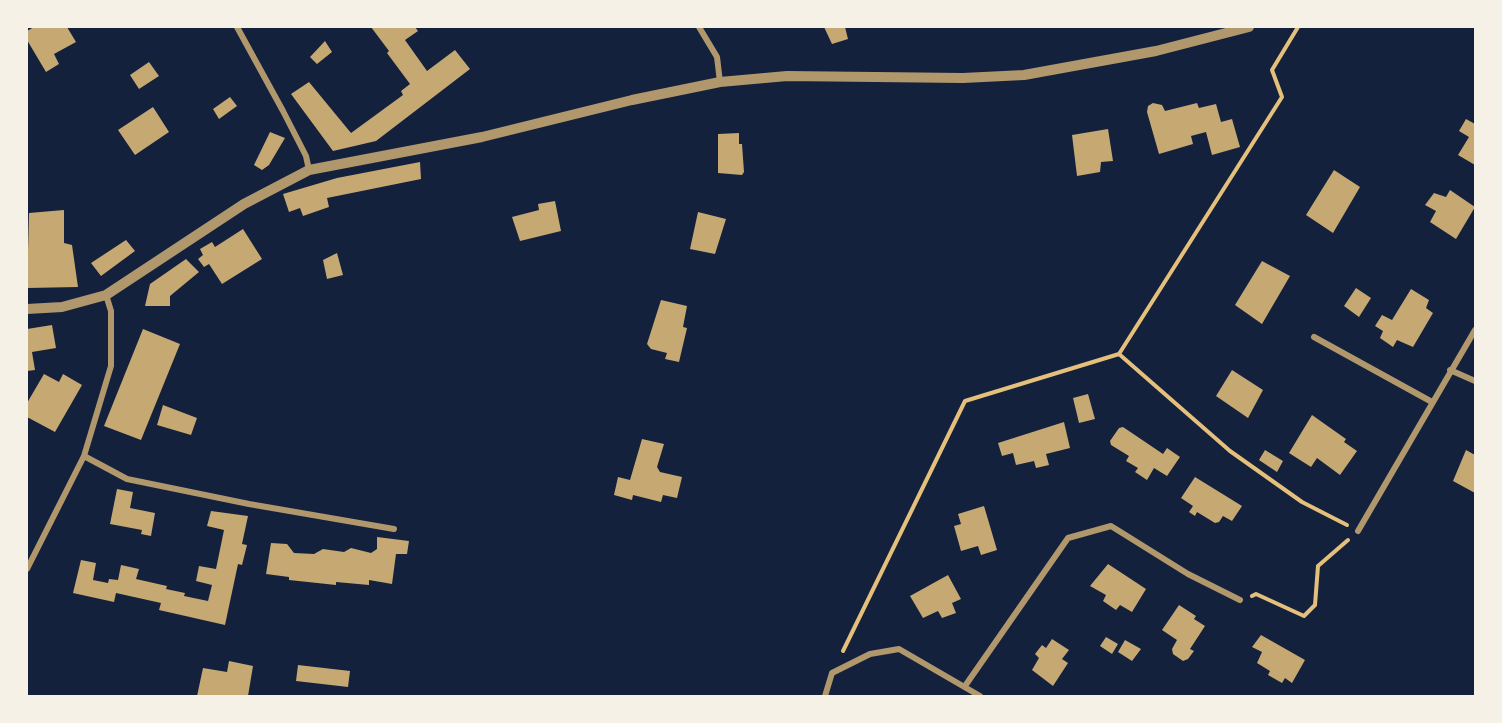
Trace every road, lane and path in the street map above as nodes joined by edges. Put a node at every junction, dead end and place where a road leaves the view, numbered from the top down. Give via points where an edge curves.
1 (237, 27) edge
2 (699, 27) edge
3 (1249, 27) edge
4 (1298, 27) edge
5 (720, 82) junction
6 (309, 170) junction
7 (106, 295) junction
8 (27, 309) edge
9 (1475, 330) edge
10 (1314, 337) dead end
11 (1119, 354) junction
12 (1450, 370) junction
13 (1475, 381) edge
14 (1432, 402) junction
15 (84, 456) junction
16 (394, 529) dead end
17 (1358, 531) junction
18 (27, 569) edge
19 (1240, 600) joint
20 (832, 673) junction
21 (965, 686) junction
22 (825, 696) edge
23 (980, 696) edge

1 - 6 street via 288,120
2 - 5 street via 717,57
3 - 5 street via 1156,51 1024,75 787,76
4 - 11 path via 1272,70 1282,97
5 - 6 street via 482,137
6 - 7 street via 244,204
7 - 8 street via 62,307
7 - 15 street via 111,311 111,366
9 - 12 street
10 - 14 street
11 - 17 path via 1230,451 1302,502
11 - 20 path via 965,401
12 - 13 street
12 - 14 street
14 - 17 street
15 - 16 street via 127,479
15 - 18 street
17 - 19 path via 1318,566 1316,605 1304,616 1256,594
19 - 21 street via 1188,574 1111,526 1068,538
20 - 21 street via 870,654 899,649
20 - 22 street
21 - 23 street

